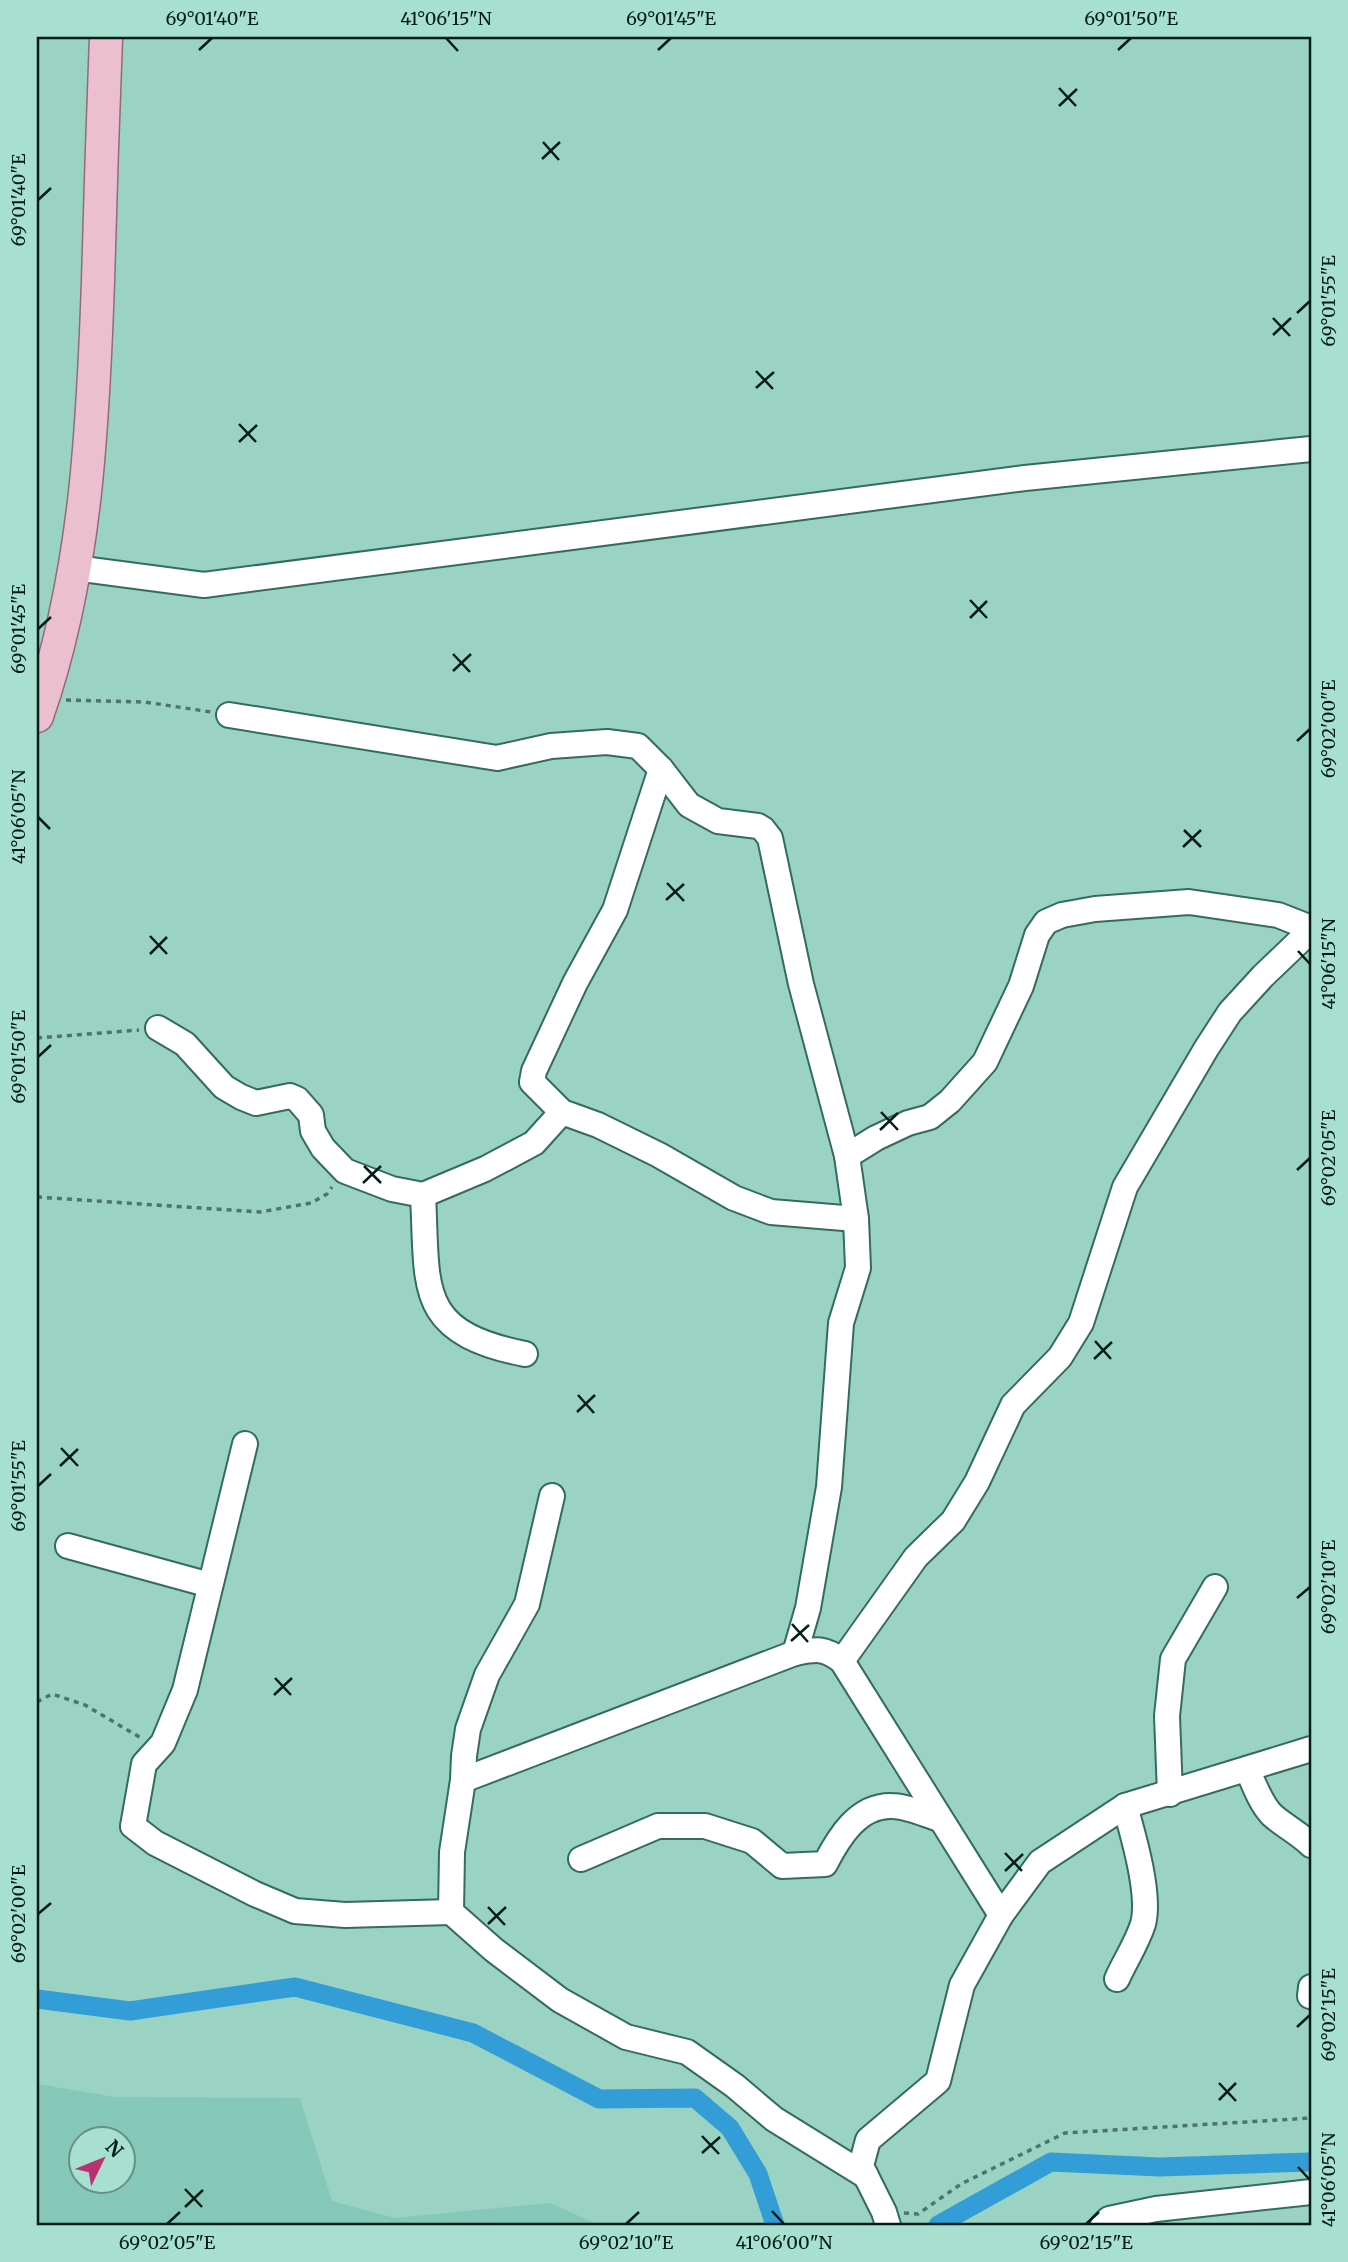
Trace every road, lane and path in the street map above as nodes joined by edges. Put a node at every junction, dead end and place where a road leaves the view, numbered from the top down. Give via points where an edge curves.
1 (106, 37) edge
2 (1311, 449) edge
3 (75, 568) junction
4 (40, 708) edge
5 (229, 715) joint
6 (661, 769) junction
7 (1311, 929) edge
8 (158, 1028) joint
9 (37, 1038) edge
10 (562, 1112) junction
11 (846, 1156) junction
12 (345, 1171) junction
13 (423, 1195) junction
14 (37, 1197) edge
15 (856, 1219) junction
16 (524, 1354) dead end
17 (245, 1444) dead end
18 (552, 1496) dead end
19 (68, 1546) dead end
20 (210, 1585) junction
21 (1215, 1587) dead end
22 (795, 1653) junction
23 (842, 1661) junction
24 (37, 1702) edge
25 (158, 1748) junction
26 (1311, 1749) edge
27 (1247, 1769) junction
28 (463, 1780) junction
29 (1170, 1794) junction
30 (1125, 1806) junction
31 (940, 1819) junction
32 (1311, 1845) edge
33 (581, 1859) dead end
34 (451, 1912) junction
35 (1001, 1915) junction
36 (1117, 1979) dead end
37 (1311, 2118) edge
38 (866, 2176) junction
39 (1311, 2192) edge
40 (886, 2219) edge
41 (1103, 2225) edge

1 - 3 main road via 94,405
2 - 3 street via 1025,478 204,585
3 - 4 main road
4 - 5 path via 145,702
5 - 6 street via 497,758 551,746 607,742 638,746
6 - 10 street via 615,911 534,1071 532,1082
6 - 11 street via 689,805 718,821 758,826 770,838 801,984
7 - 11 street via 1278,915 1189,902 1095,909 1046,922 985,1062 929,1117 876,1138
7 - 23 street via 1238,1003 1206,1049 1125,1187 1081,1323 1060,1357 1013,1405 953,1521 916,1557
8 - 9 path
8 - 12 street via 184,1044 224,1087 241,1097 256,1103 290,1096 297,1099 311,1115 313,1131 323,1148
10 - 13 street via 534,1143
10 - 15 street via 771,1212
11 - 15 street
12 - 13 street
12 - 14 path via 327,1194 311,1203 260,1212
13 - 16 street via 430,1296 450,1325 464,1334
15 - 22 street via 858,1268 841,1323 829,1487
17 - 20 street
18 - 28 street via 527,1604 487,1675 468,1729
19 - 20 street
20 - 25 street via 184,1690
21 - 29 street via 1173,1659 1167,1716
22 - 23 street via 817,1648
22 - 28 street
23 - 31 street
24 - 25 path via 52,1694 85,1705
25 - 34 street via 144,1764 133,1826 155,1843 295,1911 345,1916
26 - 27 street
27 - 29 street
27 - 32 street via 1272,1814
28 - 34 street via 452,1852
29 - 30 street
30 - 35 street via 1040,1862
30 - 36 street via 1138,1854 1143,1923
31 - 33 street via 894,1805 869,1809 839,1838 825,1864 782,1866 752,1840 705,1826 658,1826
31 - 35 street
34 - 38 street via 560,2000 626,2037 687,2052 774,2119
35 - 38 street via 962,1985 938,2081 867,2140 861,2166
37 - 40 path via 1065,2133 961,2184 918,2214
38 - 40 street
39 - 41 street via 1156,2208 1109,2219

